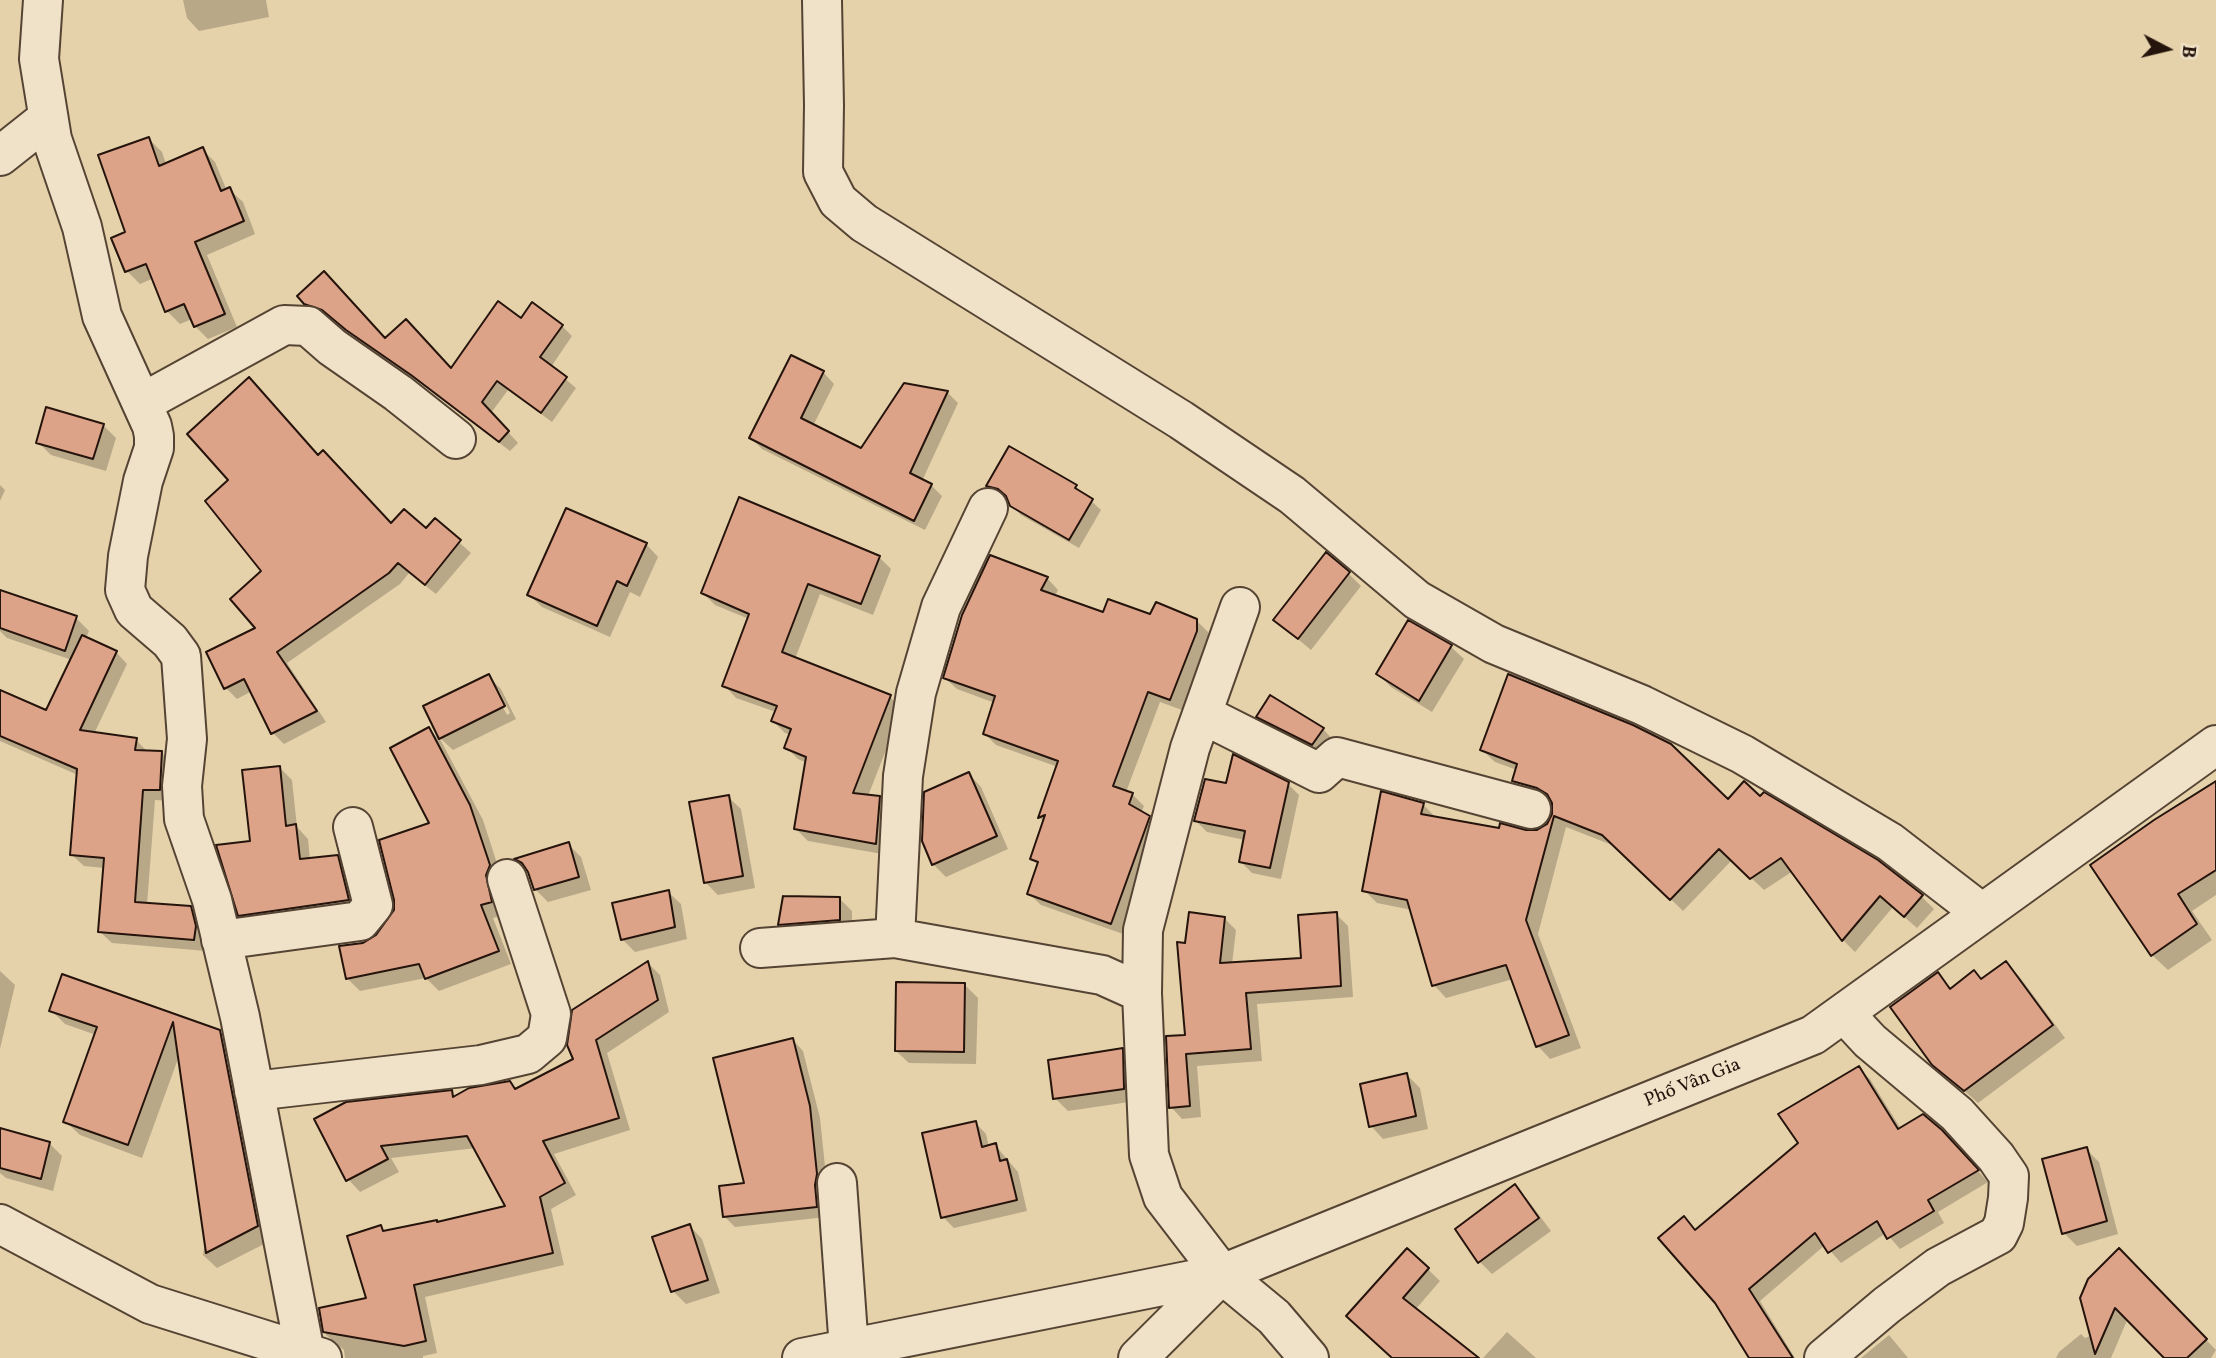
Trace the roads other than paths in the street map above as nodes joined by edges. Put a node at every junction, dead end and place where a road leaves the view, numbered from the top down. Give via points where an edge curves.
1 (43, 0) edge
2 (822, 0) edge
3 (48, 118) junction
4 (0, 156) edge
5 (142, 403) junction
6 (456, 439) dead end
7 (988, 508) dead end
8 (1240, 607) dead end
9 (1202, 714) junction
10 (2216, 745) edge
11 (1531, 809) dead end
12 (353, 827) dead end
13 (507, 879) dead end
14 (1982, 913) junction
15 (895, 937) junction
16 (221, 940) junction
17 (760, 948) dead end
18 (1142, 993) junction
19 (1844, 1013) junction
20 (254, 1091) junction
21 (838, 1183) dead end
22 (0, 1224) edge
23 (1222, 1274) junction
24 (849, 1349) junction
25 (313, 1355) edge
26 (803, 1358) edge
27 (1138, 1358) edge
28 (1309, 1358) edge
29 (1824, 1358) edge

1 - 3 street via 39,60
2 - 14 street via 822,172 838,201 864,223 1181,420 1292,495 1417,600 1493,644 1642,705 1742,754 1890,842
3 - 4 street
3 - 5 street via 82,228 102,316
5 - 6 street via 284,324 308,326
5 - 16 street via 152,426 154,448 143,481 125,590 134,610 181,656 187,739 184,819
7 - 15 street via 941,607 916,693 903,776
8 - 9 street
9 - 11 street via 1319,773 1336,757
9 - 18 street via 1143,930
10 - 14 street, Phố Vân Gia
12 - 16 street via 373,905 360,921
13 - 20 street via 551,1014 547,1038 528,1055 481,1065
14 - 19 street, Phố Vân Gia
15 - 17 street
15 - 18 street via 1102,975
16 - 20 street
18 - 23 street via 1149,1155 1163,1197
19 - 23 street, Phố Vân Gia via 1813,1035
19 - 29 street via 1870,1041 1957,1114 1996,1157 2009,1176 2008,1198 1998,1235 1938,1267
20 - 25 street
21 - 24 street
22 - 25 street via 150,1304
23 - 24 street
23 - 27 street, Phố Vân Gia
23 - 28 street via 1274,1317
24 - 26 street

